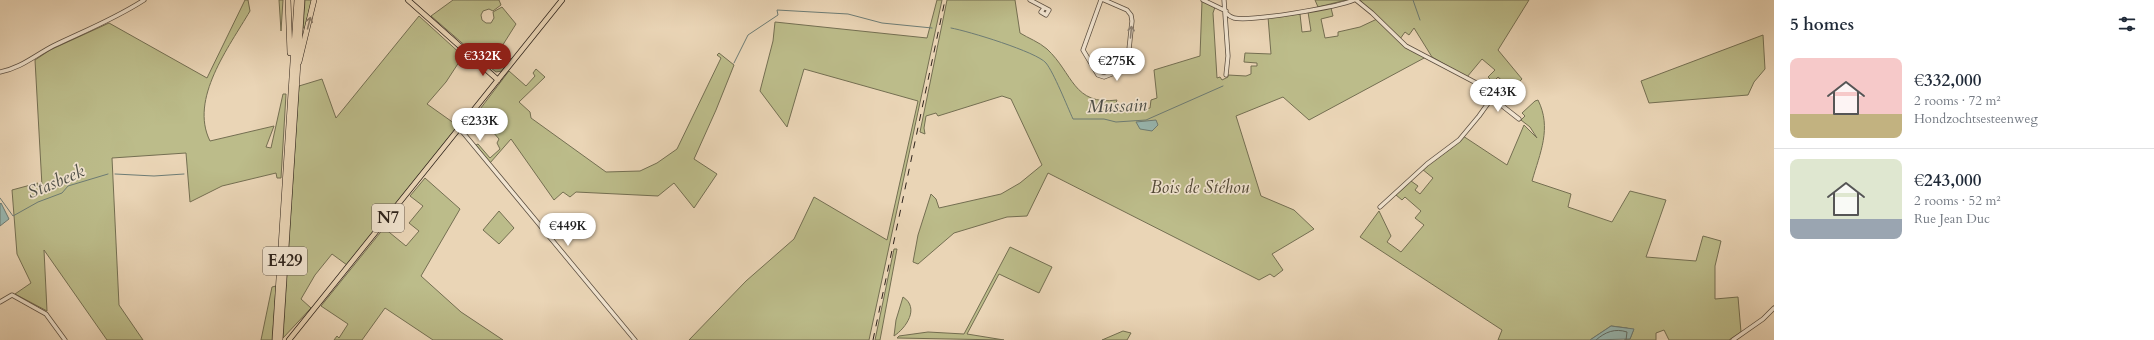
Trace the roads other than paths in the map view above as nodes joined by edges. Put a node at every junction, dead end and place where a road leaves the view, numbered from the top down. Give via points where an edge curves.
1 (144, 0) edge
2 (288, 0) edge
3 (297, 0) edge
4 (302, 0) edge
5 (314, 0) edge
6 (408, 0) edge
7 (562, 0) edge
8 (1030, 0) edge
9 (1101, 0) edge
10 (1104, 0) edge
11 (1203, 0) edge
12 (1224, 0) edge
13 (1355, 0) edge
14 (1044, 8) dead end
15 (1226, 12) junction
16 (292, 62) junction
17 (0, 72) edge
18 (296, 72) junction
19 (1226, 75) dead end
20 (498, 80) junction
21 (1490, 96) junction
22 (1519, 119) dead end
23 (460, 129) junction
24 (1380, 207) dead end
25 (0, 302) edge
26 (1774, 308) edge
27 (291, 339) edge
28 (64, 340) edge
29 (275, 340) edge
30 (280, 340) edge
31 (635, 340) edge
32 (1733, 340) edge

1 - 17 street via 99,26 51,47 26,63
2 - 16 highway
3 - 16 highway, E429
4 - 18 highway, E429
18 -> 5 highway
6 - 20 main road
7 - 20 main road, N7
8 - 14 street
9 -> 10 street via 1083,50 1098,75 1104,78 1127,68 1132,22 1127,10
11 - 15 street
12 - 15 street
13 - 15 street via 1307,11 1252,17 1235,18
13 - 21 street via 1367,8 1406,46 1482,86
15 - 19 street
16 - 29 highway, E429
18 - 30 highway, E429
20 - 23 main road, N7
21 - 22 street
21 - 24 street via 1484,110 1459,140 1427,164
23 - 27 main road, N7
23 - 31 street
25 - 28 street via 12,295 46,314
26 - 32 street

